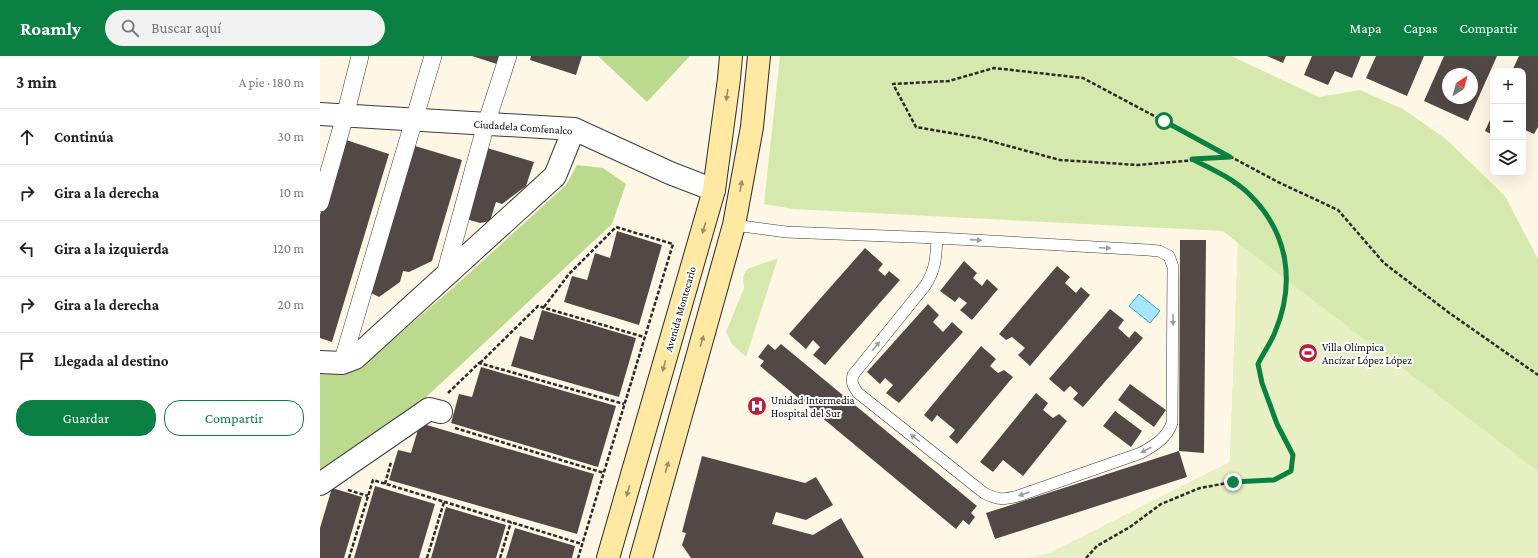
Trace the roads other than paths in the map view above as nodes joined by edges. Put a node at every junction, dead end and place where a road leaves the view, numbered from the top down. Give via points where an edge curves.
1 (360, 56) edge
2 (433, 56) edge
3 (508, 56) edge
4 (731, 56) edge
5 (759, 56) edge
6 (320, 114) edge
7 (345, 116) junction
8 (414, 120) junction
9 (486, 124) junction
10 (574, 129) junction
11 (714, 190) junction
12 (320, 203) edge
13 (734, 225) junction
14 (937, 238) junction
15 (444, 278) junction
16 (320, 362) edge
17 (342, 363) junction
18 (441, 412) road end
19 (320, 484) edge
20 (608, 558) edge
21 (641, 558) edge

1 - 7 street
2 - 8 street
3 - 9 street
4 -> 11 main road, Avenida Montecarlo
13 -> 5 main road via 752,127
6 - 7 street, Ciudadela Comfenalco
7 - 8 street, Ciudadela Comfenalco
7 - 12 street
8 - 9 street, Ciudadela Comfenalco
8 - 17 street
9 - 10 street, Ciudadela Comfenalco
9 - 15 street
10 - 11 street, Ciudadela Comfenalco
10 - 15 street via 556,176
11 -> 20 main road, Avenida Montecarlo
13 - 14 lane via 786,232
21 -> 13 main road
14 -> 14 lane via 1159,251 1170,256 1173,267 1172,422 1165,436 1141,453 1018,496 996,499 984,493 858,393 852,386 853,375 925,286 935,264
15 - 17 street via 355,358
16 - 17 street
18 - 19 street via 429,410

